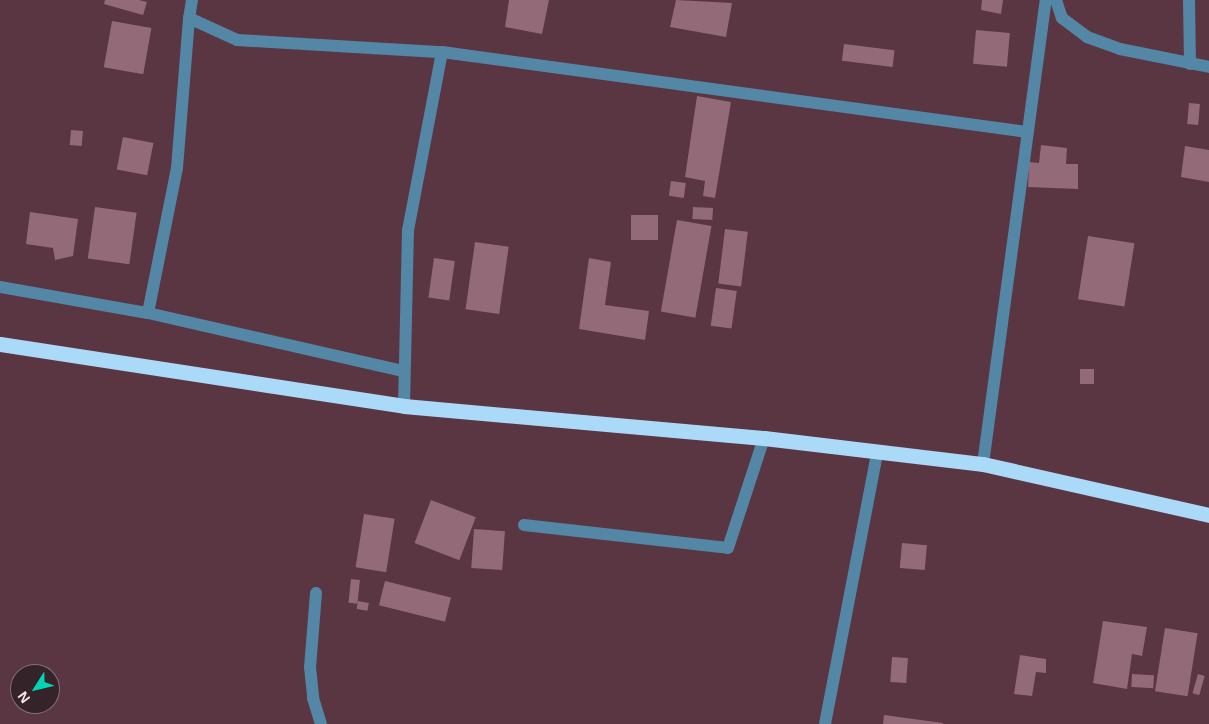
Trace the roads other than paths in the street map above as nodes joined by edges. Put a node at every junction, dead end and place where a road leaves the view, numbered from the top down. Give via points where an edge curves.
1 (192, 0) edge
2 (1046, 0) edge
3 (1056, 0) edge
4 (1189, 0) edge
5 (189, 18) junction
6 (442, 52) junction
7 (1190, 64) junction
8 (1209, 68) edge
9 (1027, 132) junction
10 (0, 287) edge
11 (148, 313) junction
12 (0, 344) edge
13 (403, 371) junction
14 (404, 406) junction
15 (764, 438) junction
16 (878, 454) junction
17 (983, 464) junction
18 (1209, 515) edge
19 (524, 525) dead end
20 (316, 594) dead end
21 (321, 724) edge
22 (825, 724) edge

1 - 5 street
2 - 9 street
3 - 7 street via 1062,18 1087,37 1120,49
4 - 7 street
5 - 6 street via 238,40
5 - 11 street via 177,168
6 - 9 street
6 - 13 street via 408,230
7 - 8 street
9 - 17 street
10 - 11 street
11 - 13 street
12 - 14 highway
13 - 14 street
14 - 15 highway
15 - 16 highway
15 - 19 street via 728,548
16 - 17 highway
16 - 22 street
17 - 18 highway
20 - 21 street via 310,667 313,698

